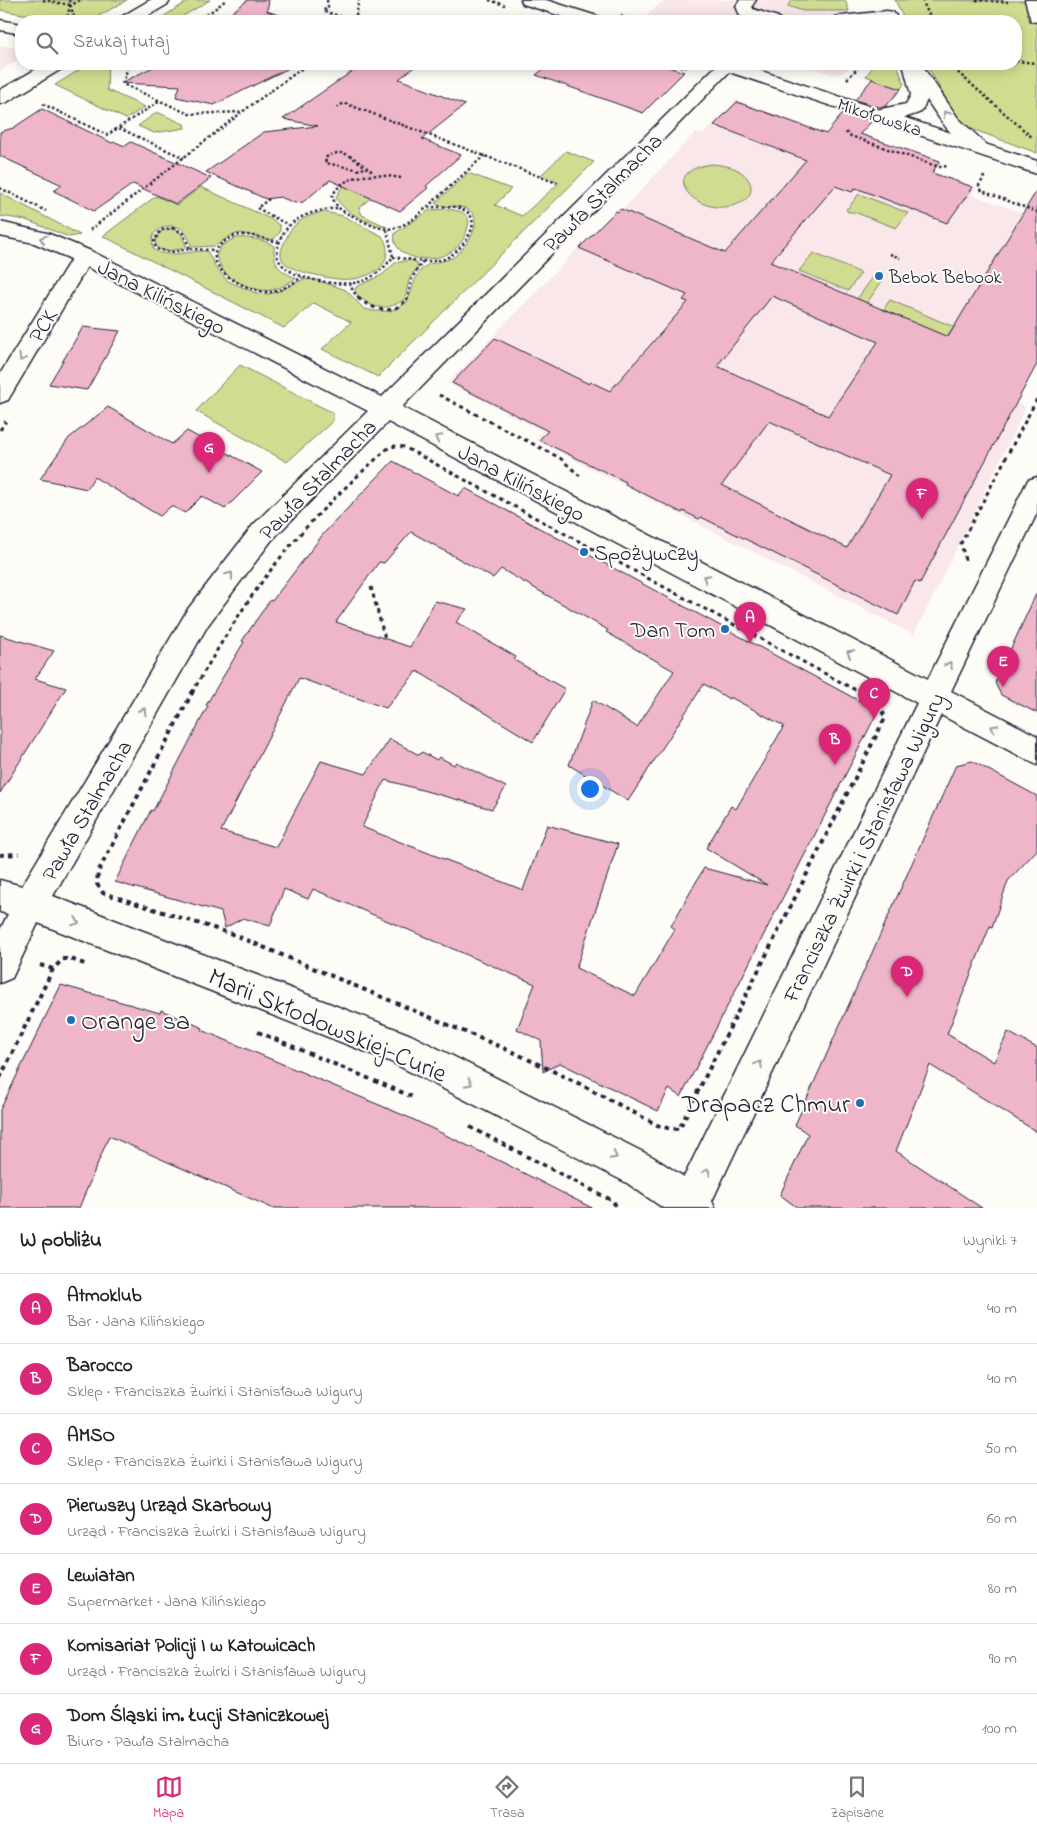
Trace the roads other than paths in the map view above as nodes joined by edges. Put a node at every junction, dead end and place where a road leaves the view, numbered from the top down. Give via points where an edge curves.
1 (162, 0) edge
2 (529, 0) edge
3 (748, 0) edge
4 (879, 0) edge
5 (1034, 0) edge
6 (138, 15) edge
7 (575, 15) edge
8 (755, 15) edge
9 (886, 15) edge
10 (1037, 17) edge
11 (0, 25) edge
12 (15, 28) edge
13 (47, 70) edge
14 (719, 70) edge
15 (743, 70) edge
16 (913, 70) edge
17 (915, 70) edge
18 (0, 98) edge
19 (878, 115) junction
20 (980, 149) junction
21 (1037, 168) edge
22 (0, 229) edge
23 (85, 244) junction
24 (0, 394) edge
25 (384, 410) junction
26 (1037, 487) edge
27 (935, 697) junction
28 (1037, 751) edge
29 (15, 900) edge
30 (0, 966) edge
31 (692, 1207) edge

1 - 6 street
2 - 7 street
3 - 8 street via 744,6 746,12
4 - 9 street
5 - 10 street
11 - 12 street
13 - 18 street
14 - 25 street, Pawła Stalmacha
15 - 19 street, Mikołowska
16 - 19 street via 920,95 914,108
20 -> 17 street via 951,122
19 - 20 street, Mikołowska
20 - 21 street, Mikołowska
23 -> 22 street, Jana Kilińskiego
23 -> 24 street, PCK
23 - 25 street, Jana Kilińskiego
27 -> 25 street, Jana Kilińskiego
29 -> 25 street, Pawła Stalmacha via 198,617 262,534
27 -> 26 street, Franciszka Żwirki i Stanisława Wigury
28 -> 27 street, Jana Kilińskiego
31 -> 27 street, Franciszka Żwirki i Stanisława Wigury
29 - 30 street, Pawła Stalmacha
29 -> 31 street, Marii Skłodowskiej-Curie via 398,1047 640,1170

